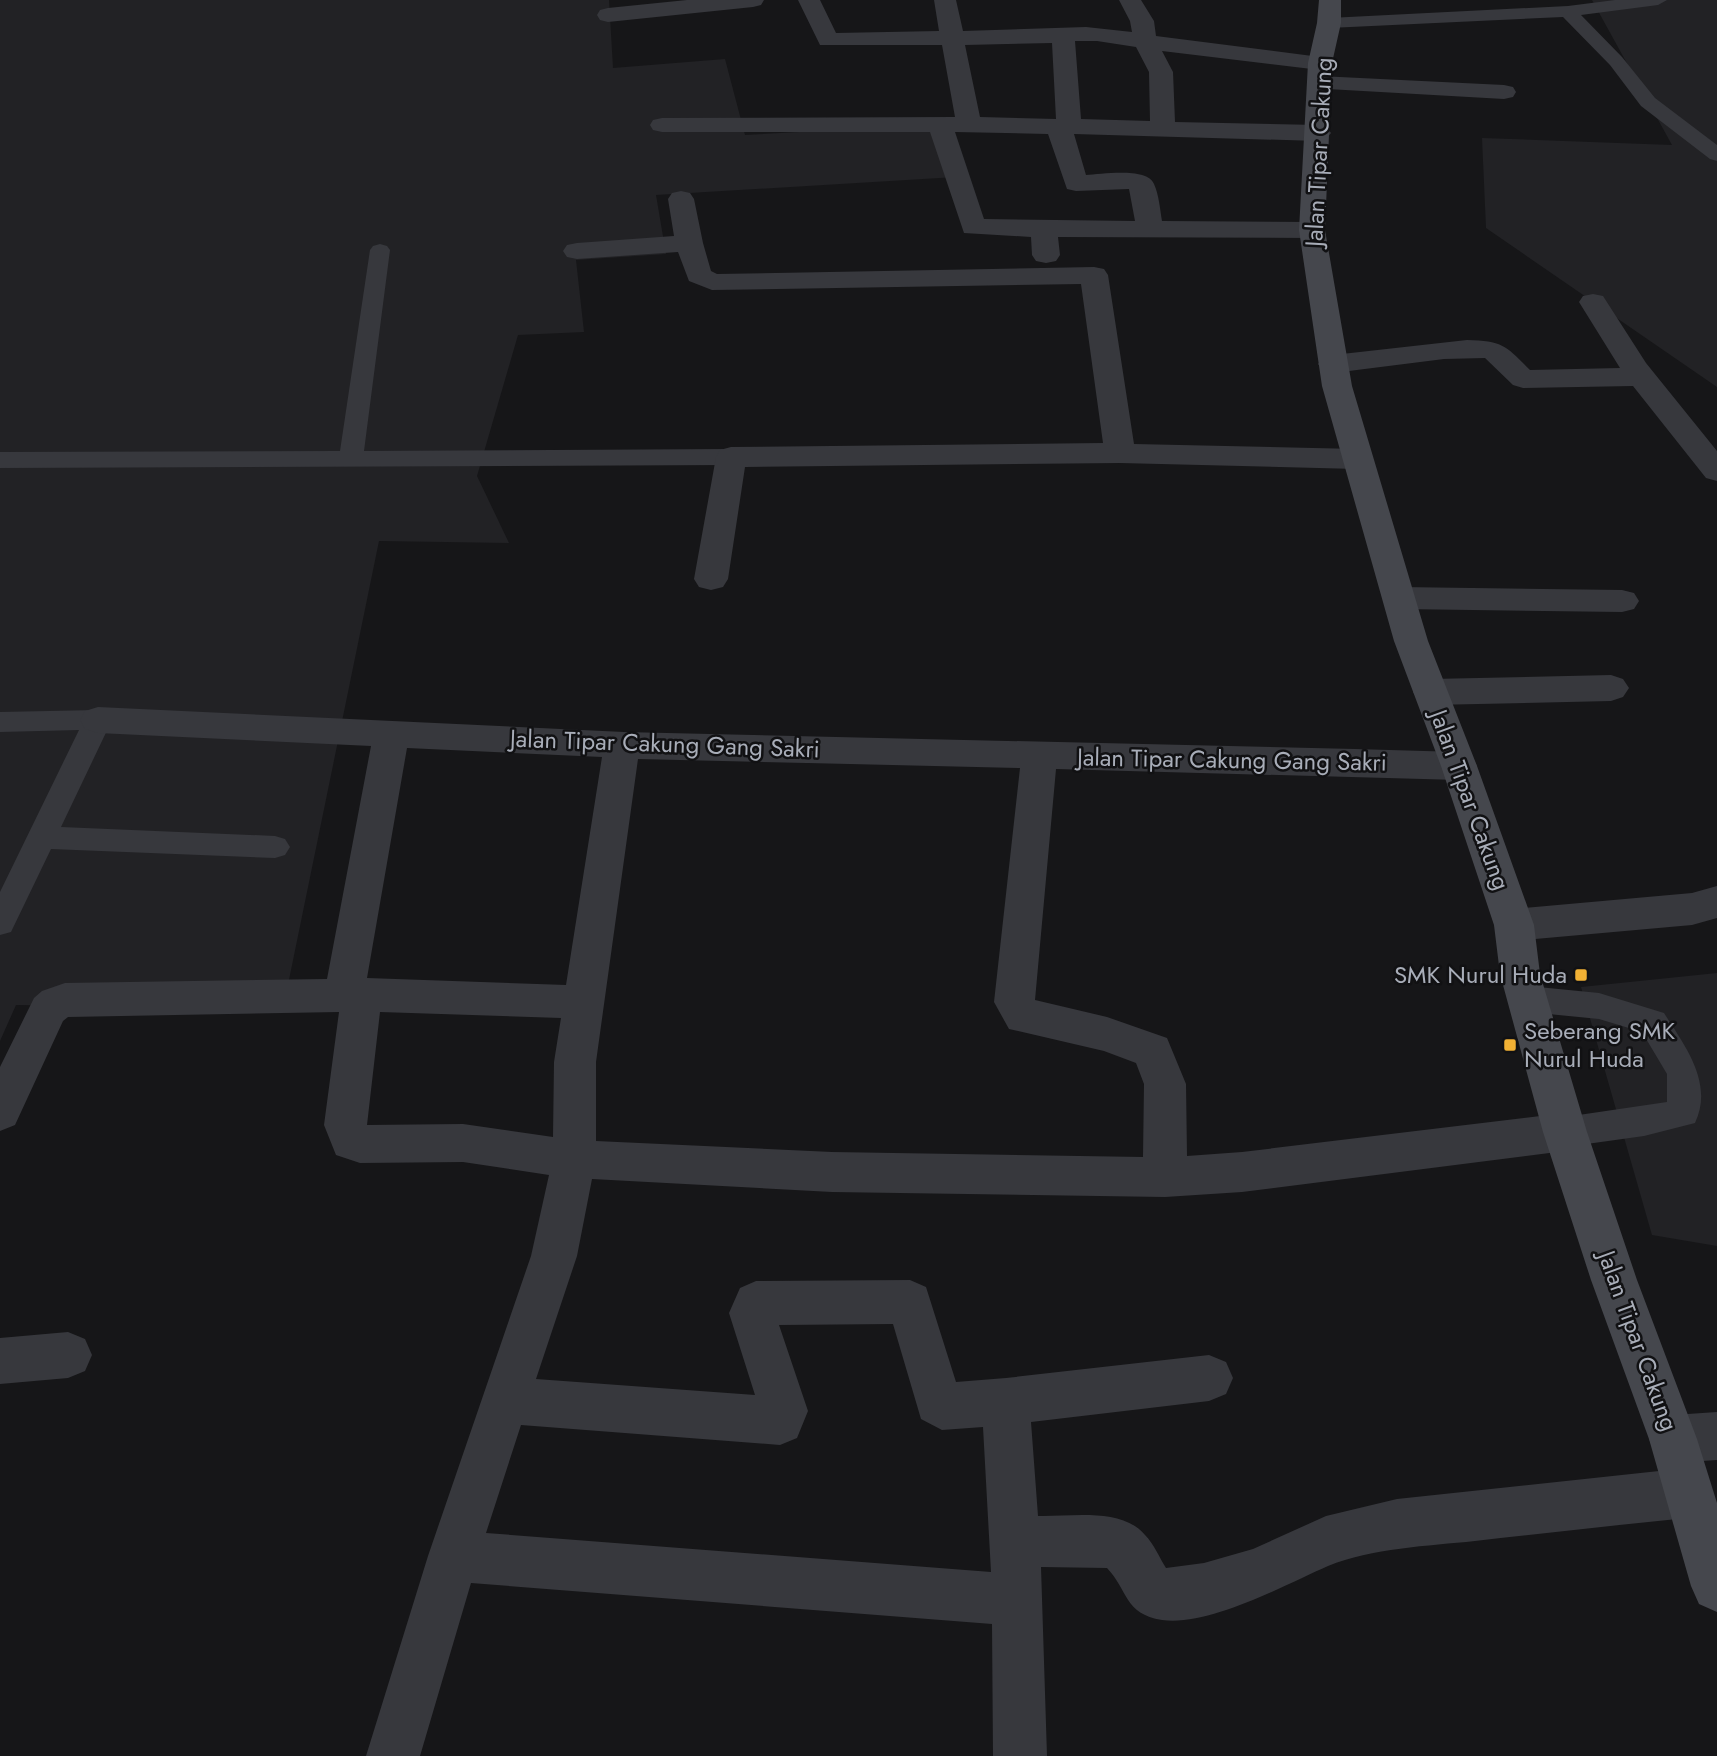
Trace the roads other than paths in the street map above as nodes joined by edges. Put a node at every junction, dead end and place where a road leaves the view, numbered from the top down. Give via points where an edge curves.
1 (753, 0) edge
2 (809, 0) edge
3 (946, 0) edge
4 (1130, 0) edge
5 (1658, 0) edge
6 (1568, 11) junction
7 (1330, 12) edge
8 (608, 15) dead end
9 (1063, 36) junction
10 (953, 37) junction
11 (1145, 42) junction
12 (1320, 73) junction
13 (1504, 92) dead end
14 (940, 124) junction
15 (969, 124) junction
16 (662, 125) dead end
17 (1064, 127) junction
18 (1163, 130) junction
19 (1318, 134) junction
20 (1717, 155) edge
21 (681, 199) dead end
22 (1150, 228) junction
23 (1044, 229) junction
24 (1312, 230) junction
25 (689, 243) junction
26 (380, 250) dead end
27 (577, 251) dead end
28 (1049, 276) junction
29 (1593, 302) dead end
30 (1333, 364) junction
31 (1639, 377) junction
32 (1120, 453) junction
33 (731, 457) junction
34 (351, 459) junction
35 (1357, 459) junction
36 (0, 460) edge
37 (1717, 471) edge
38 (711, 579) dead end
39 (1400, 598) junction
40 (1622, 601) dead end
41 (1611, 688) dead end
42 (1431, 692) junction
43 (98, 720) junction
44 (0, 722) edge
45 (392, 732) junction
46 (622, 745) junction
47 (1039, 756) junction
48 (1459, 766) junction
49 (40, 837) junction
50 (275, 847) dead end
51 (1709, 907) edge
52 (0, 923) edge
53 (1514, 925) junction
54 (362, 995) junction
55 (1528, 999) junction
56 (582, 1002) junction
57 (0, 1112) edge
58 (1565, 1132) junction
59 (574, 1159) junction
60 (1165, 1177) junction
61 (68, 1355) dead end
62 (0, 1361) edge
63 (1209, 1378) dead end
64 (506, 1400) junction
65 (1006, 1402) junction
66 (1695, 1437) edge
67 (1687, 1493) junction
68 (1015, 1541) junction
69 (453, 1556) junction
70 (1717, 1586) edge
71 (1017, 1600) junction
72 (393, 1756) edge
73 (1020, 1756) edge

1 - 8 street
2 - 10 street via 828,40
3 - 10 street
4 - 11 street via 1142,21
5 - 6 lane
6 - 7 lane
6 - 20 lane via 1648,102
7 - 12 street, Jalan Tipar Cakung
9 - 10 street
9 - 11 street via 1086,32
9 - 17 street
10 - 15 street
11 - 12 street
11 - 18 street via 1161,72
12 - 13 street
12 - 19 street, Jalan Tipar Cakung
14 - 15 street
14 - 16 street
14 - 23 street via 973,227
15 - 17 street
17 - 18 street
17 - 22 street via 1076,183 1141,183
18 - 19 street
19 - 24 street, Jalan Tipar Cakung
21 - 25 street
22 - 23 street
22 - 24 street
23 - 28 street
24 - 30 street, Jalan Tipar Cakung
25 - 27 street
25 - 28 street via 699,275 712,282
26 - 34 lane via 376,305
28 - 32 street via 1094,275
29 - 31 street
30 - 31 street via 1485,349 1495,351 1523,379
30 - 35 street, Jalan Tipar Cakung
31 - 37 street
32 - 33 street
32 - 35 street
33 - 34 lane
33 - 38 street
34 - 36 lane
35 - 39 street, Jalan Tipar Cakung
39 - 40 street
39 - 42 street, Jalan Tipar Cakung
41 - 42 street
42 - 48 street, Jalan Tipar Cakung
43 - 44 lane
43 - 45 street, Jalan Tipar Cakung Gang Sakri
43 - 49 lane
45 - 46 street, Jalan Tipar Cakung Gang Sakri
45 - 54 street via 345,988
46 - 47 street, Jalan Tipar Cakung Gang Sakri
46 - 56 street
47 - 48 street, Jalan Tipar Cakung Gang Sakri
47 - 60 street via 1014,1002 1023,1017 1107,1034 1152,1051 1165,1083
48 - 53 street, Jalan Tipar Cakung
49 - 50 lane
49 - 52 lane
51 - 53 street
53 - 55 street, Jalan Tipar Cakung
54 - 56 street
54 - 57 street via 65,1000 48,1010
54 - 59 street via 345,1125 351,1141 463,1143
55 - 58 street, Jalan Tipar Cakung
55 - 58 lane via 1599,1006 1653,1022 1683,1072 1683,1112
56 - 59 street via 575,1062
58 - 60 street via 1242,1172
58 - 66 street, Jalan Tipar Cakung via 1614,1280
59 - 60 street via 832,1172
59 - 64 street via 554,1256
61 - 62 street
63 - 65 street
64 - 65 street via 780,1421 784,1411 752,1313 755,1303 905,1301 912,1305 939,1404
64 - 69 street
65 - 68 street
66 - 67 street, Jalan Tipar Cakung
67 - 68 street via 1397,1524 1326,1541 1259,1573 1174,1594 1149,1589 1117,1543
67 - 70 street, Jalan Tipar Cakung
68 - 71 street
69 - 71 street
69 - 72 street
71 - 73 street

